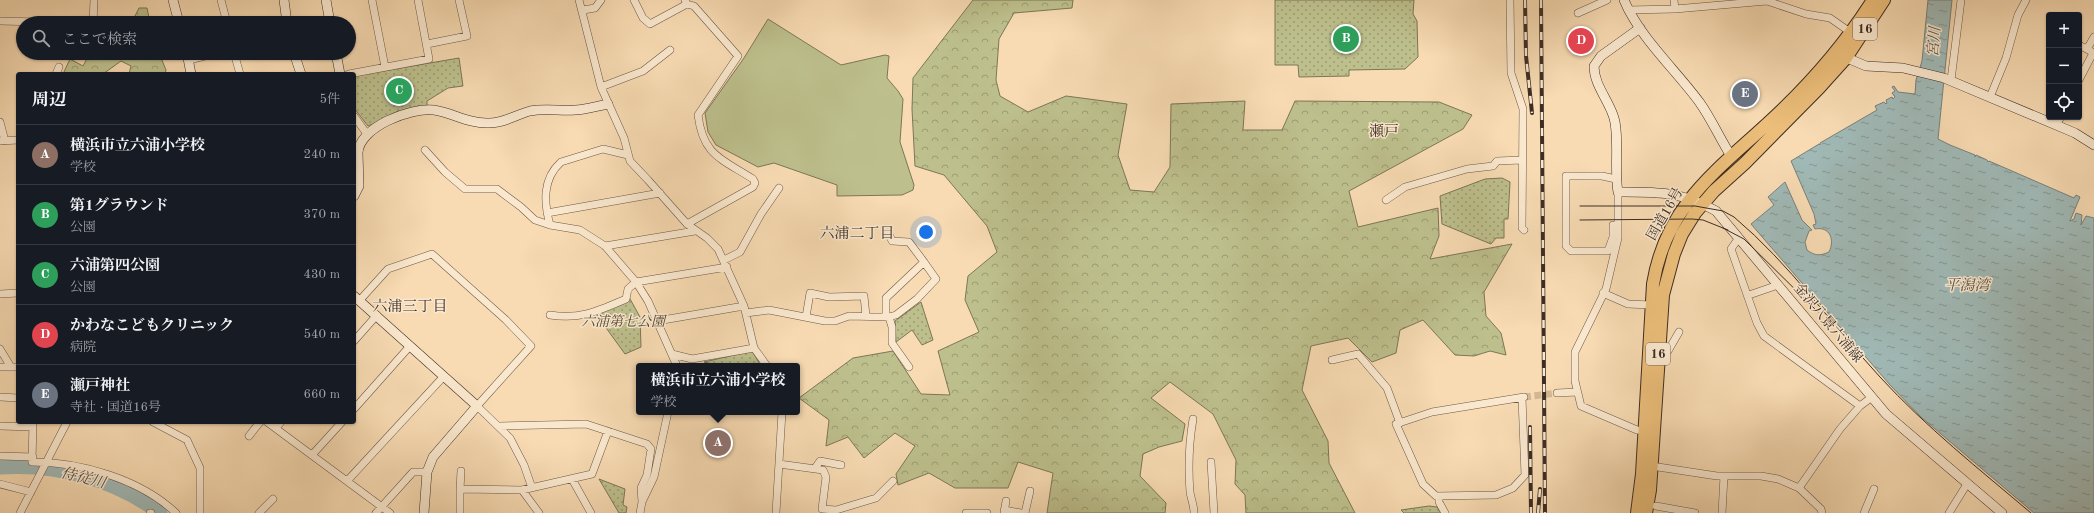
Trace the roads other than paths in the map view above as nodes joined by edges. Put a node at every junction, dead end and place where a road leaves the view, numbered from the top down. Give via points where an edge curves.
1 (94, 0) edge
2 (173, 0) edge
3 (221, 0) edge
4 (284, 0) edge
5 (326, 0) edge
6 (372, 0) edge
7 (418, 0) edge
8 (459, 0) edge
9 (579, 0) edge
10 (601, 0) edge
11 (634, 0) edge
12 (1510, 0) edge
13 (1607, 0) edge
14 (1624, 0) edge
15 (1674, 0) edge
16 (1873, 0) edge
17 (1884, 0) edge
18 (1961, 0) edge
19 (2026, 0) edge
20 (1745, 1) edge
21 (686, 2) edge
22 (1675, 9) junction
23 (583, 10) junction
24 (1628, 10) junction
25 (1578, 13) dead end
26 (93, 16) edge
27 (177, 16) edge
28 (225, 16) edge
29 (286, 16) edge
30 (329, 16) edge
31 (0, 21) edge
32 (16, 21) edge
33 (1640, 28) junction
34 (1850, 32) junction
35 (2094, 37) edge
36 (427, 44) junction
37 (2082, 47) edge
38 (670, 50) dead end
39 (2091, 52) edge
40 (1841, 55) junction
41 (189, 60) edge
42 (236, 60) edge
43 (296, 60) edge
44 (337, 60) edge
45 (385, 67) junction
46 (191, 72) edge
47 (239, 72) edge
48 (300, 72) edge
49 (340, 72) edge
50 (356, 73) edge
51 (2082, 73) edge
52 (1948, 79) junction
53 (601, 87) junction
54 (1990, 97) junction
55 (608, 104) junction
56 (356, 119) edge
57 (2058, 121) edge
58 (0, 122) edge
59 (367, 134) junction
60 (16, 140) edge
61 (2, 141) edge
62 (2094, 145) edge
63 (425, 150) dead end
64 (356, 152) edge
65 (628, 155) junction
66 (1732, 156) junction
67 (1522, 160) junction
68 (1616, 179) junction
69 (779, 188) dead end
70 (356, 192) edge
71 (1618, 192) junction
72 (660, 193) junction
73 (1690, 198) junction
74 (1386, 200) dead end
75 (1702, 203) junction
76 (547, 213) junction
77 (687, 224) junction
78 (550, 225) junction
79 (1613, 225) dead end
80 (1524, 230) dead end
81 (695, 231) junction
82 (888, 232) dead end
83 (1738, 239) junction
84 (605, 246) junction
85 (724, 260) junction
86 (924, 262) junction
87 (728, 267) junction
88 (636, 282) junction
89 (1778, 285) junction
90 (16, 293) edge
91 (1603, 293) junction
92 (0, 294) edge
93 (1749, 296) junction
94 (357, 298) edge
95 (1651, 305) junction
96 (745, 310) junction
97 (550, 315) dead end
98 (377, 316) junction
99 (866, 316) junction
100 (888, 316) junction
101 (806, 317) junction
102 (657, 322) junction
103 (1680, 332) dead end
104 (356, 339) edge
105 (410, 346) junction
106 (754, 348) junction
107 (0, 349) edge
108 (672, 354) junction
109 (1658, 357) junction
110 (4, 360) edge
111 (1332, 360) dead end
112 (676, 363) edge
113 (765, 363) edge
114 (0, 367) edge
115 (15, 367) edge
116 (909, 367) dead end
117 (444, 376) junction
118 (1577, 392) junction
119 (1557, 393) tunnel mouth
120 (0, 397) edge
121 (1872, 397) junction
122 (16, 398) edge
123 (477, 406) junction
124 (1860, 406) junction
125 (356, 407) edge
126 (667, 415) edge
127 (782, 415) edge
128 (1193, 419) dead end
129 (1400, 423) junction
130 (33, 424) edge
131 (66, 424) edge
132 (157, 424) edge
133 (258, 424) edge
134 (271, 424) edge
135 (279, 424) edge
136 (340, 424) edge
137 (0, 426) edge
138 (499, 426) junction
139 (276, 428) junction
140 (608, 431) junction
141 (1649, 431) junction
142 (249, 436) dead end
143 (312, 455) junction
144 (0, 456) edge
145 (33, 457) junction
146 (47, 462) junction
147 (1211, 462) dead end
148 (779, 464) junction
149 (841, 465) dead end
150 (1658, 467) dead end
151 (815, 468) junction
152 (461, 471) dead end
153 (427, 472) junction
154 (1724, 476) junction
155 (572, 479) junction
156 (347, 481) junction
157 (893, 481) dead end
158 (0, 484) edge
159 (1967, 484) junction
160 (532, 488) junction
161 (1799, 488) junction
162 (32, 489) junction
163 (460, 489) junction
164 (1874, 489) dead end
165 (522, 490) junction
166 (1030, 491) dead end
167 (1439, 496) junction
168 (273, 499) dead end
169 (1006, 501) dead end
170 (642, 502) junction
171 (382, 507) junction
172 (1651, 510) edge
173 (1004, 512) edge
174 (20, 513) edge
175 (176, 513) edge
176 (200, 513) edge
177 (259, 513) edge
178 (376, 513) edge
179 (390, 513) edge
180 (424, 513) edge
181 (460, 513) edge
182 (539, 513) edge
183 (591, 513) edge
184 (640, 513) edge
185 (776, 513) edge
186 (966, 513) edge
187 (987, 513) edge
188 (1021, 513) edge
189 (1025, 513) edge
190 (1194, 513) edge
191 (1214, 513) edge
192 (1445, 513) edge
193 (1637, 513) edge
194 (1695, 513) edge
195 (1722, 513) edge
196 (1822, 513) edge
197 (1864, 513) edge
198 (1949, 513) edge
199 (2002, 513) edge

1 - 26 street
2 - 27 street
3 - 28 street
4 - 29 street
5 - 30 street
6 - 45 street
7 - 36 street
8 - 36 street via 466,36
9 - 23 street
10 - 23 street via 595,8
11 - 21 street via 643,18 650,24
12 - 67 street via 1511,73 1523,109
13 - 25 street
14 - 24 street
15 - 22 street
16 - 34 highway, 国道16号 / 16
17 - 40 highway, 国道16号 / 16
18 - 52 street
19 - 54 street via 2018,15 2006,58
20 - 22 street
20 - 34 street via 1767,0 1806,14 1830,18
21 - 77 street via 694,6 738,56 698,115 700,133 711,151 753,179 755,183 753,188
22 - 24 street
23 - 53 street via 590,49
24 - 33 street
31 - 32 street
33 - 66 street via 1700,104 1716,134
33 - 68 street via 1601,56 1594,66 1597,81 1614,116
34 - 40 highway, 国道16号 / 16
35 - 39 street
36 - 45 street via 429,59
37 - 39 street
38 - 53 street via 632,77
39 - 51 street
40 - 52 street via 1866,66 1903,68
40 - 66 highway, 国道16号 / 16
40 - 75 highway, 国道16号 / 16 via 1795,114
41 - 46 street
42 - 47 street
43 - 48 street
44 - 49 street
45 - 50 street
52 - 54 street
53 - 55 street
54 - 57 street
55 - 59 street via 576,110 530,111 508,121 489,124 469,122 433,110 418,110 384,122
55 - 65 street via 624,138
56 - 59 street
57 - 62 street
58 - 61 street
59 - 64 street
60 - 61 street
63 - 78 street via 444,172 465,189 497,189 535,220
64 - 70 street via 359,186
65 - 72 street via 630,161
65 - 76 street via 603,148 561,162 556,166 548,182
66 - 73 highway, 国道16号 / 16 via 1716,169
67 - 74 street via 1497,161 1493,166 1467,169 1406,188
67 - 80 street
68 - 71 street
68 - 79 street via 1602,176 1566,176 1566,246 1571,251 1608,251 1613,237
69 - 85 street via 740,252
71 - 73 street, 金沢八景六浦線 via 1658,192
71 - 91 street via 1618,238
72 - 76 street
72 - 77 street
73 - 75 street, 金沢八景六浦線
73 - 95 highway, 国道16号 / 16 via 1659,256
75 - 83 street, 金沢八景六浦線 via 1716,211
75 - 109 highway, 国道16号 / 16 via 1682,234 1667,274
76 - 78 street
77 - 81 street
78 - 84 street via 580,230
81 - 84 street
81 - 85 street via 718,248
82 - 86 street via 892,241 909,242
83 - 89 street, 金沢八景六浦線
83 - 93 street via 1731,249
84 - 88 street
85 - 87 street
86 - 100 street via 886,298
86 - 100 street via 936,279 917,299 896,315
87 - 88 street
87 - 96 street
88 - 97 street via 628,289 626,299 590,314 565,318
88 - 102 street
89 - 93 street
89 - 121 street, 金沢八景六浦線
90 - 92 street
91 - 95 street via 1628,304
91 - 118 street via 1575,352
93 - 124 street via 1764,336
94 - 98 street
94 - 123 street via 388,269 432,254 506,320 531,346
95 - 141 highway, 国道16号 / 16
96 - 101 street via 769,310
96 - 102 street
96 - 106 street
98 - 104 street
98 - 105 street
99 - 100 street
99 - 101 street via 849,316 825,322
99 - 101 street via 864,296 829,297 810,293
100 - 116 street via 892,327 892,343
102 - 108 street
103 - 109 street via 1668,351
105 - 117 street
105 - 125 street
106 - 108 street via 692,359
106 - 113 street
107 - 110 street
108 - 112 street
109 - 141 highway, 国道16号 / 16
110 - 115 street
111 - 129 street via 1358,354 1387,388
114 - 115 street
117 - 123 street
117 - 156 street
118 - 119 street
118 - 141 street via 1581,406 1637,430
120 - 122 street
121 - 124 street
121 - 159 street, 金沢八景六浦線 via 1897,425
123 - 138 street
123 - 153 street via 438,450
124 - 161 street via 1840,429
126 - 170 street via 654,477
127 - 148 street
128 - 190 street via 1189,441 1189,464 1190,497
129 - 167 street via 1396,424 1398,430 1422,484 1427,490
129 - 167 street via 1432,412 1523,398 1525,475 1512,488 1496,495
130 - 137 street
130 - 145 street
131 - 146 street
132 - 176 street via 187,440 200,468
133 - 142 street
134 - 139 street
135 - 139 street
136 - 143 street
138 - 140 street via 586,424
138 - 160 street via 510,438
139 - 143 street
140 - 155 street via 592,474
140 - 170 street via 647,444 651,449 647,475 641,488
141 - 172 highway, 国道16号 / 16
141 - 193 highway, 国道16号 / 16
143 - 156 street
144 - 145 street
145 - 146 street via 32,462
146 - 162 street
146 - 175 street via 83,468 113,477 138,487 165,503
147 - 191 street
148 - 151 street
148 - 185 street
149 - 151 street via 820,461
150 - 154 street
151 - 157 street via 823,470 826,477 822,509 836,510 876,498
152 - 163 street
153 - 171 street via 413,472
153 - 180 street
154 - 161 street via 1760,476 1778,479
154 - 195 street
155 - 160 street
155 - 183 street
156 - 171 street
158 - 162 street
159 - 198 street
159 - 199 street, 金沢八景六浦線
160 - 165 street
161 - 196 street
162 - 174 street
163 - 165 street
163 - 181 street
164 - 197 street
165 - 182 street
166 - 189 street
167 - 192 street
168 - 177 street
169 - 173 street
170 - 184 street
171 - 178 street
171 - 179 street
172 - 194 street
173 - 188 street
186 - 187 street

